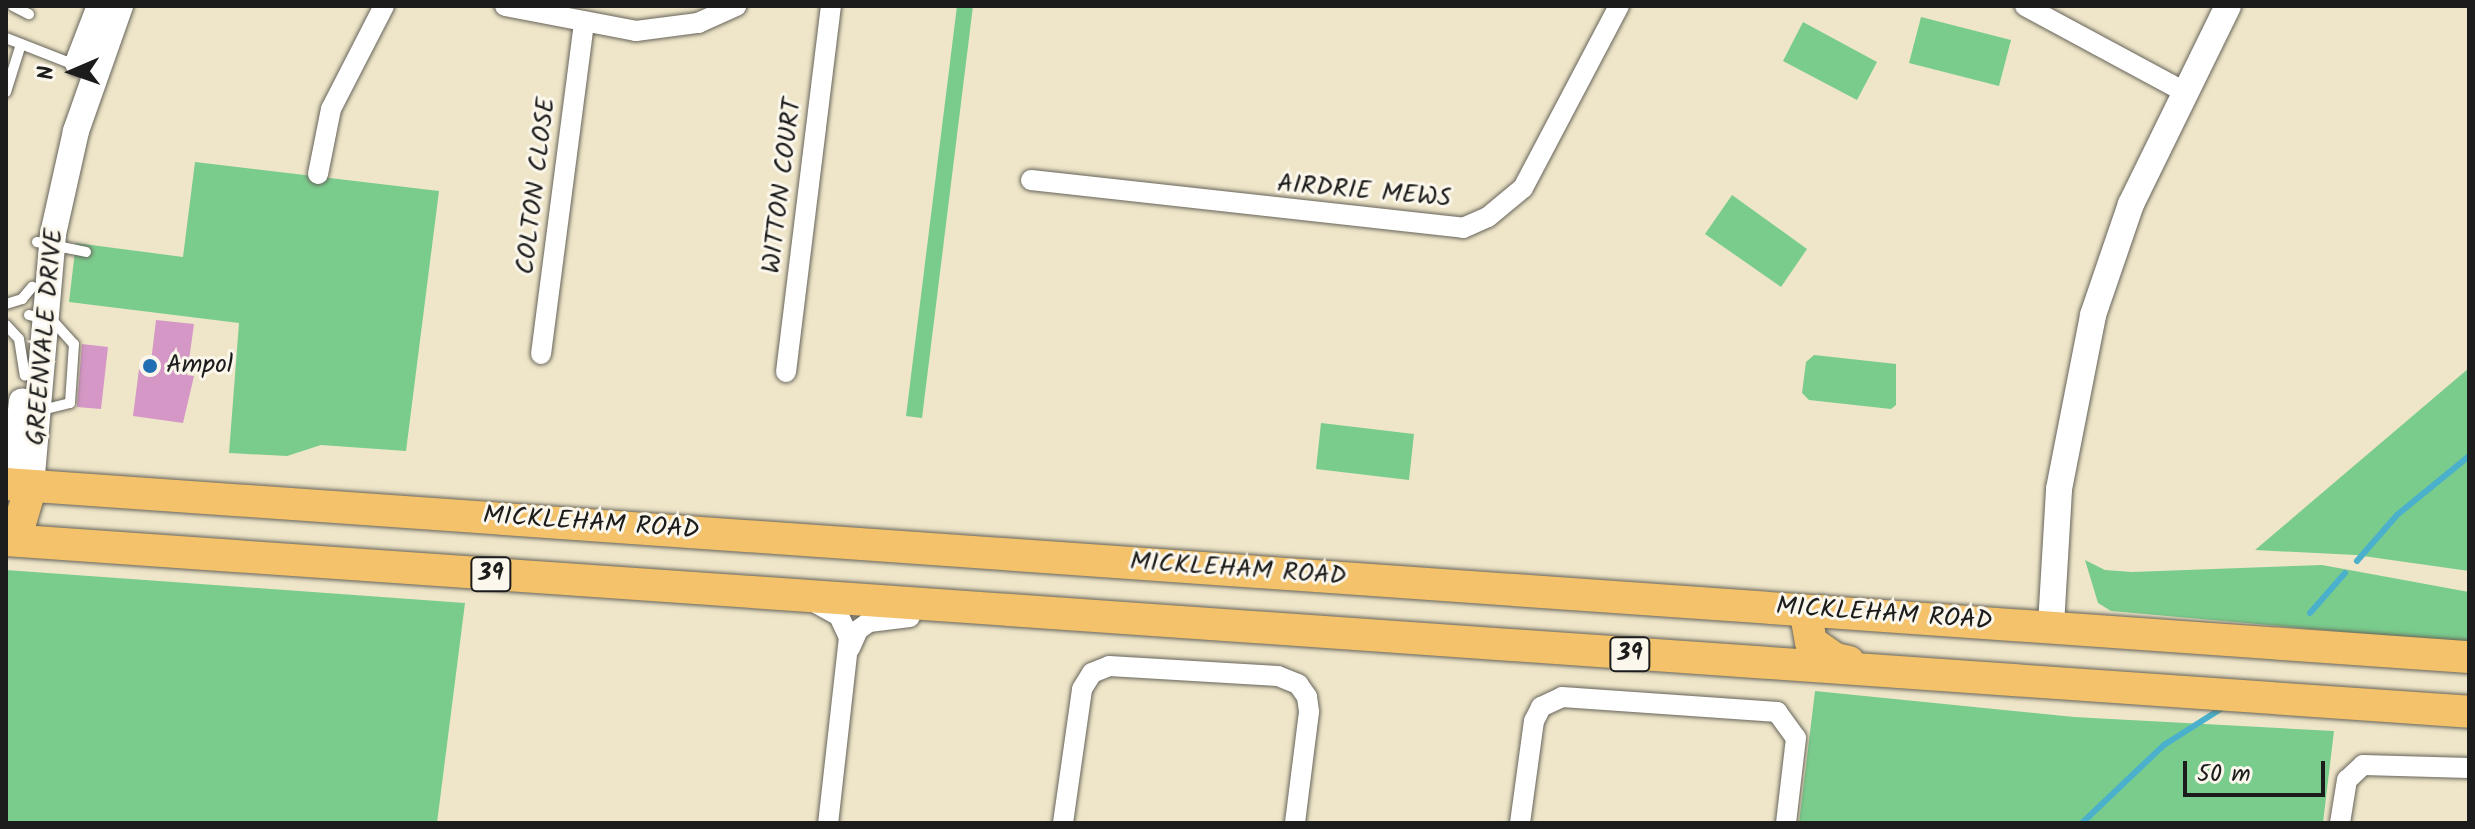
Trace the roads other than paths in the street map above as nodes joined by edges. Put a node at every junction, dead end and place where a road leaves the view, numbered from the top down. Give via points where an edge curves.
1 (13, 6) edge
2 (100, 6) edge
3 (120, 6) edge
4 (384, 6) edge
5 (505, 6) edge
6 (736, 6) edge
7 (831, 6) edge
8 (1619, 6) edge
9 (2025, 6) edge
10 (2228, 6) edge
11 (29, 14) dead end
12 (584, 24) junction
13 (6, 38) edge
14 (21, 44) junction
15 (86, 69) junction
16 (2183, 91) junction
17 (6, 92) edge
18 (318, 174) dead end
19 (1031, 180) dead end
20 (44, 243) junction
21 (86, 252) dead end
22 (21, 315) edge
23 (541, 354) dead end
24 (786, 372) dead end
25 (26, 397) junction
26 (6, 435) edge
27 (17, 485) edge
28 (10, 540) edge
29 (791, 595) junction
30 (1821, 611) junction
31 (1137, 620) junction
32 (2051, 625) junction
33 (850, 648) junction
34 (2469, 657) edge
35 (1916, 674) junction
36 (2469, 712) edge
37 (2469, 768) edge
38 (828, 823) edge
39 (1063, 823) edge
40 (1295, 823) edge
41 (1520, 823) edge
42 (1786, 823) edge
43 (2340, 823) edge

1 - 11 lane
2 - 15 street, GREENVALE DRIVE
3 - 15 street, GREENVALE DRIVE
4 - 18 street via 331,109
5 - 12 street
6 - 12 street via 698,23 655,31
7 - 24 street, WITTON COURT
8 - 19 street, AIRDRIE MEWS via 1523,188 1488,217 1463,228
9 - 16 street
10 - 16 street
12 - 23 street, COLTON CLOSE
13 - 14 lane
14 - 15 lane
14 - 17 lane
15 - 20 street, GREENVALE DRIVE via 74,137
16 - 32 street via 2131,204 2089,330 2059,489
20 - 21 lane
20 - 22 street, GREENVALE DRIVE
20 - 22 street, GREENVALE DRIVE
22 - 25 street, GREENVALE DRIVE
22 - 25 street, GREENVALE DRIVE
25 - 26 street
25 - 27 street, GREENVALE DRIVE
27 - 28 main road
27 - 30 main road, MICKLEHAM ROAD / 39
28 - 29 main road, 39
29 - 31 main road, 39
29 - 33 street via 839,616
30 - 32 main road, MICKLEHAM ROAD / 39
30 - 35 main road via 1809,616 1806,625 1811,642 1823,653
31 - 33 street via 1054,627 885,617 862,626
31 - 35 main road, 39
32 - 34 main road, MICKLEHAM ROAD / 39
33 - 38 street
35 - 36 main road, 39
37 - 43 street via 2363,765 2347,780
39 - 40 street via 1082,689 1092,673 1109,666 1278,676 1298,684 1309,712
41 - 42 street via 1532,729 1541,707 1562,697 1777,712 1789,721 1796,738

